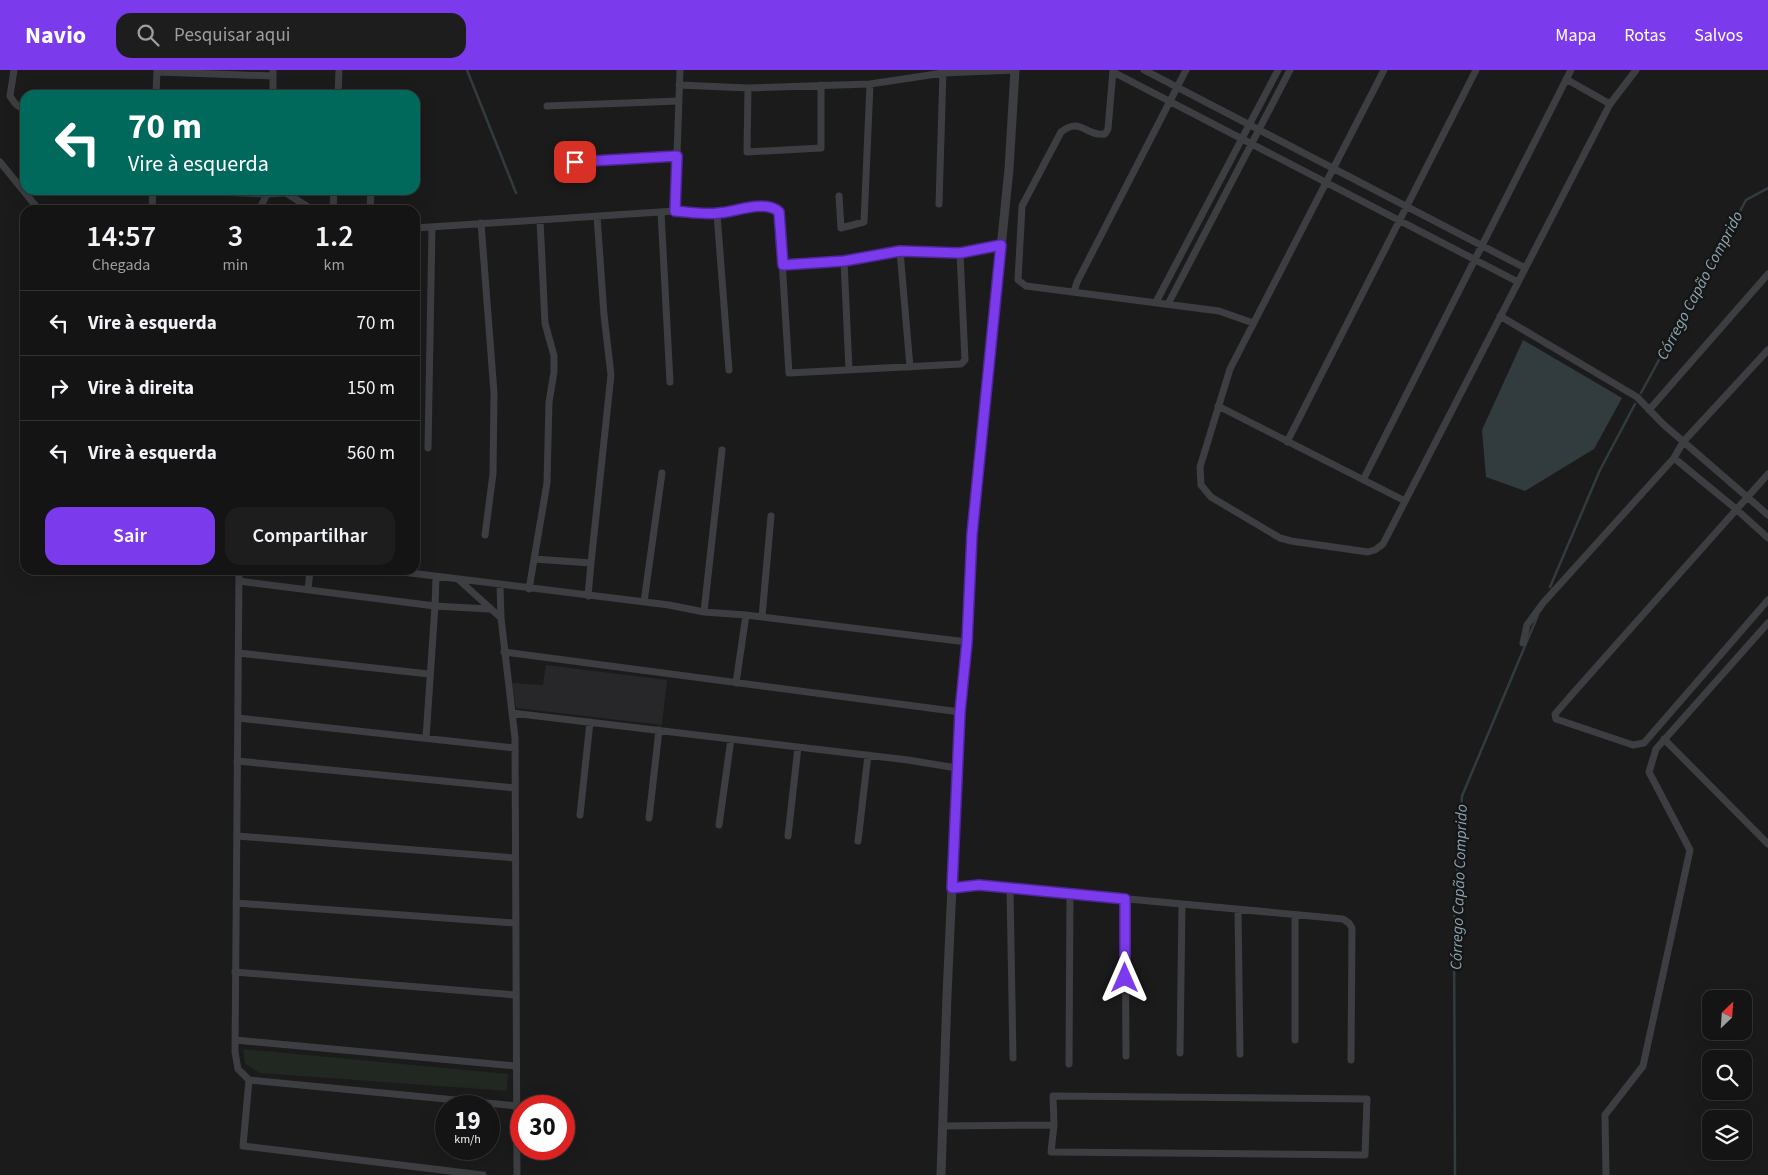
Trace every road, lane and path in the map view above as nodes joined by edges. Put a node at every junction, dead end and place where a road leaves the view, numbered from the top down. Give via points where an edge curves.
1 (14, 70) edge
2 (338, 70) edge
3 (680, 70) edge
4 (1015, 70) edge
5 (1144, 70) edge
6 (1186, 70) edge
7 (1278, 70) edge
8 (1290, 70) edge
9 (1384, 70) edge
10 (1476, 70) edge
11 (1571, 70) edge
12 (1636, 70) edge
13 (157, 71) edge
14 (1113, 71) edge
15 (943, 72) edge
16 (273, 73) edge
17 (1566, 80) junction
18 (870, 84) junction
19 (679, 85) junction
20 (821, 86) junction
21 (1177, 87) junction
22 (748, 88) junction
23 (156, 90) edge
24 (273, 90) edge
25 (338, 90) edge
26 (679, 101) junction
27 (1170, 102) junction
28 (1610, 104) junction
29 (547, 106) dead end
30 (20, 107) edge
31 (1250, 125) junction
32 (1259, 129) junction
33 (1242, 140) junction
34 (1252, 143) junction
35 (677, 156) junction
36 (0, 162) edge
37 (575, 162) dead end
38 (1333, 168) junction
39 (1326, 182) junction
40 (20, 187) edge
41 (27, 195) edge
42 (289, 195) edge
43 (839, 196) dead end
44 (939, 204) dead end
45 (35, 205) edge
46 (305, 205) edge
47 (1406, 206) junction
48 (675, 211) junction
49 (661, 212) junction
50 (717, 214) junction
51 (597, 216) junction
52 (540, 220) junction
53 (1399, 220) junction
54 (481, 224) junction
55 (432, 227) junction
56 (420, 228) edge
57 (1001, 245) junction
58 (1482, 246) junction
59 (900, 251) junction
60 (960, 253) junction
61 (1475, 260) junction
62 (844, 261) junction
63 (783, 265) junction
64 (1526, 268) junction
65 (1768, 274) edge
66 (1518, 282) junction
67 (1074, 292) junction
68 (1156, 302) junction
69 (1168, 304) junction
70 (1500, 316) junction
71 (1253, 324) junction
72 (1768, 350) edge
73 (910, 367) junction
74 (729, 370) dead end
75 (849, 370) junction
76 (670, 382) dead end
77 (1218, 406) junction
78 (1649, 410) junction
79 (1287, 442) junction
80 (1683, 442) junction
81 (428, 448) dead end
82 (722, 450) dead end
83 (1674, 458) junction
84 (662, 473) dead end
85 (1768, 474) edge
86 (1363, 480) junction
87 (1747, 497) junction
88 (1405, 501) junction
89 (1736, 510) junction
90 (771, 516) dead end
91 (1768, 516) edge
92 (485, 535) dead end
93 (1768, 538) edge
94 (534, 559) junction
95 (591, 563) junction
96 (239, 575) edge
97 (310, 575) edge
98 (420, 575) edge
99 (436, 577) junction
100 (458, 580) junction
101 (239, 581) junction
102 (500, 585) junction
103 (528, 589) junction
104 (308, 590) junction
105 (588, 596) junction
106 (1768, 600) edge
107 (644, 602) junction
108 (435, 606) junction
109 (489, 609) junction
110 (704, 612) junction
111 (746, 615) junction
112 (762, 617) junction
113 (501, 618) junction
114 (1768, 623) edge
115 (967, 642) junction
116 (1523, 644) dead end
117 (504, 652) junction
118 (239, 653) junction
119 (430, 674) junction
120 (736, 682) junction
121 (960, 712) junction
122 (512, 713) junction
123 (238, 718) junction
124 (590, 722) junction
125 (659, 730) junction
126 (426, 738) junction
127 (731, 739) junction
128 (1664, 739) junction
129 (798, 747) junction
130 (515, 748) junction
131 (868, 755) junction
132 (237, 762) junction
133 (957, 768) junction
134 (515, 788) junction
135 (580, 815) dead end
136 (649, 818) dead end
137 (719, 825) dead end
138 (238, 836) junction
139 (788, 836) dead end
140 (858, 840) dead end
141 (1768, 844) edge
142 (515, 858) junction
143 (952, 888) junction
144 (1010, 888) junction
145 (1070, 894) junction
146 (1125, 899) junction
147 (236, 903) junction
148 (1182, 904) junction
149 (1238, 910) junction
150 (1295, 915) junction
151 (515, 923) junction
152 (235, 972) junction
153 (516, 995) junction
154 (235, 1040) junction
155 (1296, 1040) dead end
156 (1180, 1054) dead end
157 (1240, 1054) dead end
158 (1126, 1056) dead end
159 (1013, 1058) dead end
160 (1351, 1060) dead end
161 (1069, 1064) dead end
162 (516, 1066) junction
163 (249, 1080) junction
164 (516, 1095) edge
165 (510, 1105) edge
166 (1054, 1125) junction
167 (943, 1126) junction
168 (517, 1160) edge
169 (483, 1175) edge
170 (517, 1175) edge
171 (941, 1175) edge
172 (1606, 1175) edge

1 - 30 street via 10,96
2 - 25 street
3 - 19 street
4 - 15 street
4 - 57 street
5 - 21 street
6 - 21 street
7 - 31 street
8 - 32 street
9 - 38 street
10 - 47 street
11 - 17 street
12 - 28 street
13 - 16 street
13 - 23 street
14 - 27 street
14 - 67 street via 1105,134 1098,135 1078,126 1068,126 1060,132 1022,206 1018,280 1026,286
15 - 18 street
15 - 44 street
16 - 24 street
17 - 28 street
17 - 58 street
18 - 20 street
18 - 43 street via 864,222 841,228
19 - 22 street
19 - 26 street
20 - 22 street
20 - 22 street via 821,148 747,152
21 - 27 street
21 - 31 street
26 - 29 street
26 - 35 street
27 - 33 street
27 - 67 street
28 - 64 street
31 - 32 street
31 - 33 street
32 - 34 street
32 - 38 street
33 - 34 street
33 - 68 street
34 - 39 street
34 - 69 street
35 - 37 street
35 - 48 street
36 - 40 street
38 - 39 street
38 - 47 street
39 - 53 street
39 - 71 street
41 - 45 street
42 - 46 street
47 - 53 street
47 - 58 street
48 - 49 street
48 - 50 street
49 - 51 street
49 - 76 street
50 - 63 street via 763,206 775,208 779,212
50 - 74 street
51 - 52 street
51 - 95 street via 611,375
52 - 54 street
52 - 94 street via 545,323 554,356 554,372 547,483
53 - 61 street
53 - 79 street
54 - 55 street
54 - 92 street via 494,393 493,474
55 - 56 street
55 - 81 street
57 - 60 street
57 - 115 street via 972,534
58 - 61 street
58 - 64 street
59 - 60 street
59 - 62 street
59 - 73 street
60 - 73 street via 965,360 961,364
61 - 66 street
61 - 86 street
62 - 63 street
62 - 75 street
63 - 75 street via 789,373
64 - 66 street
65 - 78 street
66 - 70 street
67 - 68 street
68 - 69 street
69 - 71 street via 1219,311
70 - 78 street via 1626,390
70 - 88 street
71 - 77 street via 1230,369
72 - 80 street
73 - 75 street
77 - 79 street
77 - 88 street via 1200,467 1201,485 1211,497 1280,538 1368,552 1375,550 1383,544
78 - 80 street
79 - 86 street
80 - 83 street
80 - 87 street
82 - 110 street
83 - 89 street
83 - 116 street via 1543,603 1527,625
84 - 107 street
85 - 87 street
86 - 88 street
87 - 89 street
87 - 91 street
89 - 93 street
89 - 106 street via 1555,714 1556,719 1633,744 1644,743
90 - 112 street
94 - 95 street
94 - 103 street
95 - 105 street
96 - 101 street
97 - 104 street
98 - 99 street
99 - 100 street
99 - 108 street
100 - 102 street
100 - 109 street
101 - 104 street
101 - 118 street
102 - 103 street
102 - 113 street
103 - 105 street
104 - 108 street
105 - 107 street
107 - 110 street
108 - 109 street
108 - 119 street
109 - 113 street
110 - 111 street
111 - 112 street
111 - 120 street
112 - 115 street
113 - 117 street
114 - 128 street
115 - 121 street
117 - 120 street
117 - 122 street
118 - 119 street
118 - 123 street
119 - 126 street
120 - 121 street
121 - 133 street
122 - 124 street
122 - 130 street
123 - 126 street
123 - 132 street
124 - 125 street
124 - 135 street
125 - 127 street
125 - 136 street
126 - 130 street
127 - 129 street
127 - 137 street
128 - 141 street
128 - 172 street via 1656,749 1649,772 1690,850 1643,1066 1605,1115
129 - 131 street
129 - 139 street
130 - 134 street
131 - 133 street
131 - 140 street
132 - 134 street
132 - 138 street
133 - 143 street
134 - 142 street
138 - 142 street
138 - 147 street
142 - 151 street
143 - 144 street via 979,885
143 - 167 street
144 - 145 street
144 - 159 street
145 - 146 street
145 - 161 street
146 - 148 street
146 - 158 street
147 - 151 street
147 - 152 street
148 - 149 street
148 - 156 street
149 - 150 street
149 - 157 street
150 - 155 street
150 - 160 street via 1343,919 1352,928
151 - 153 street
152 - 153 street
152 - 154 street
153 - 162 street
154 - 162 street
154 - 163 street via 238,1068
162 - 164 street
163 - 165 street
163 - 169 street via 243,1146
166 - 166 street via 1053,1096 1367,1099 1365,1155 1051,1152
166 - 167 street
167 - 171 street
168 - 170 street

